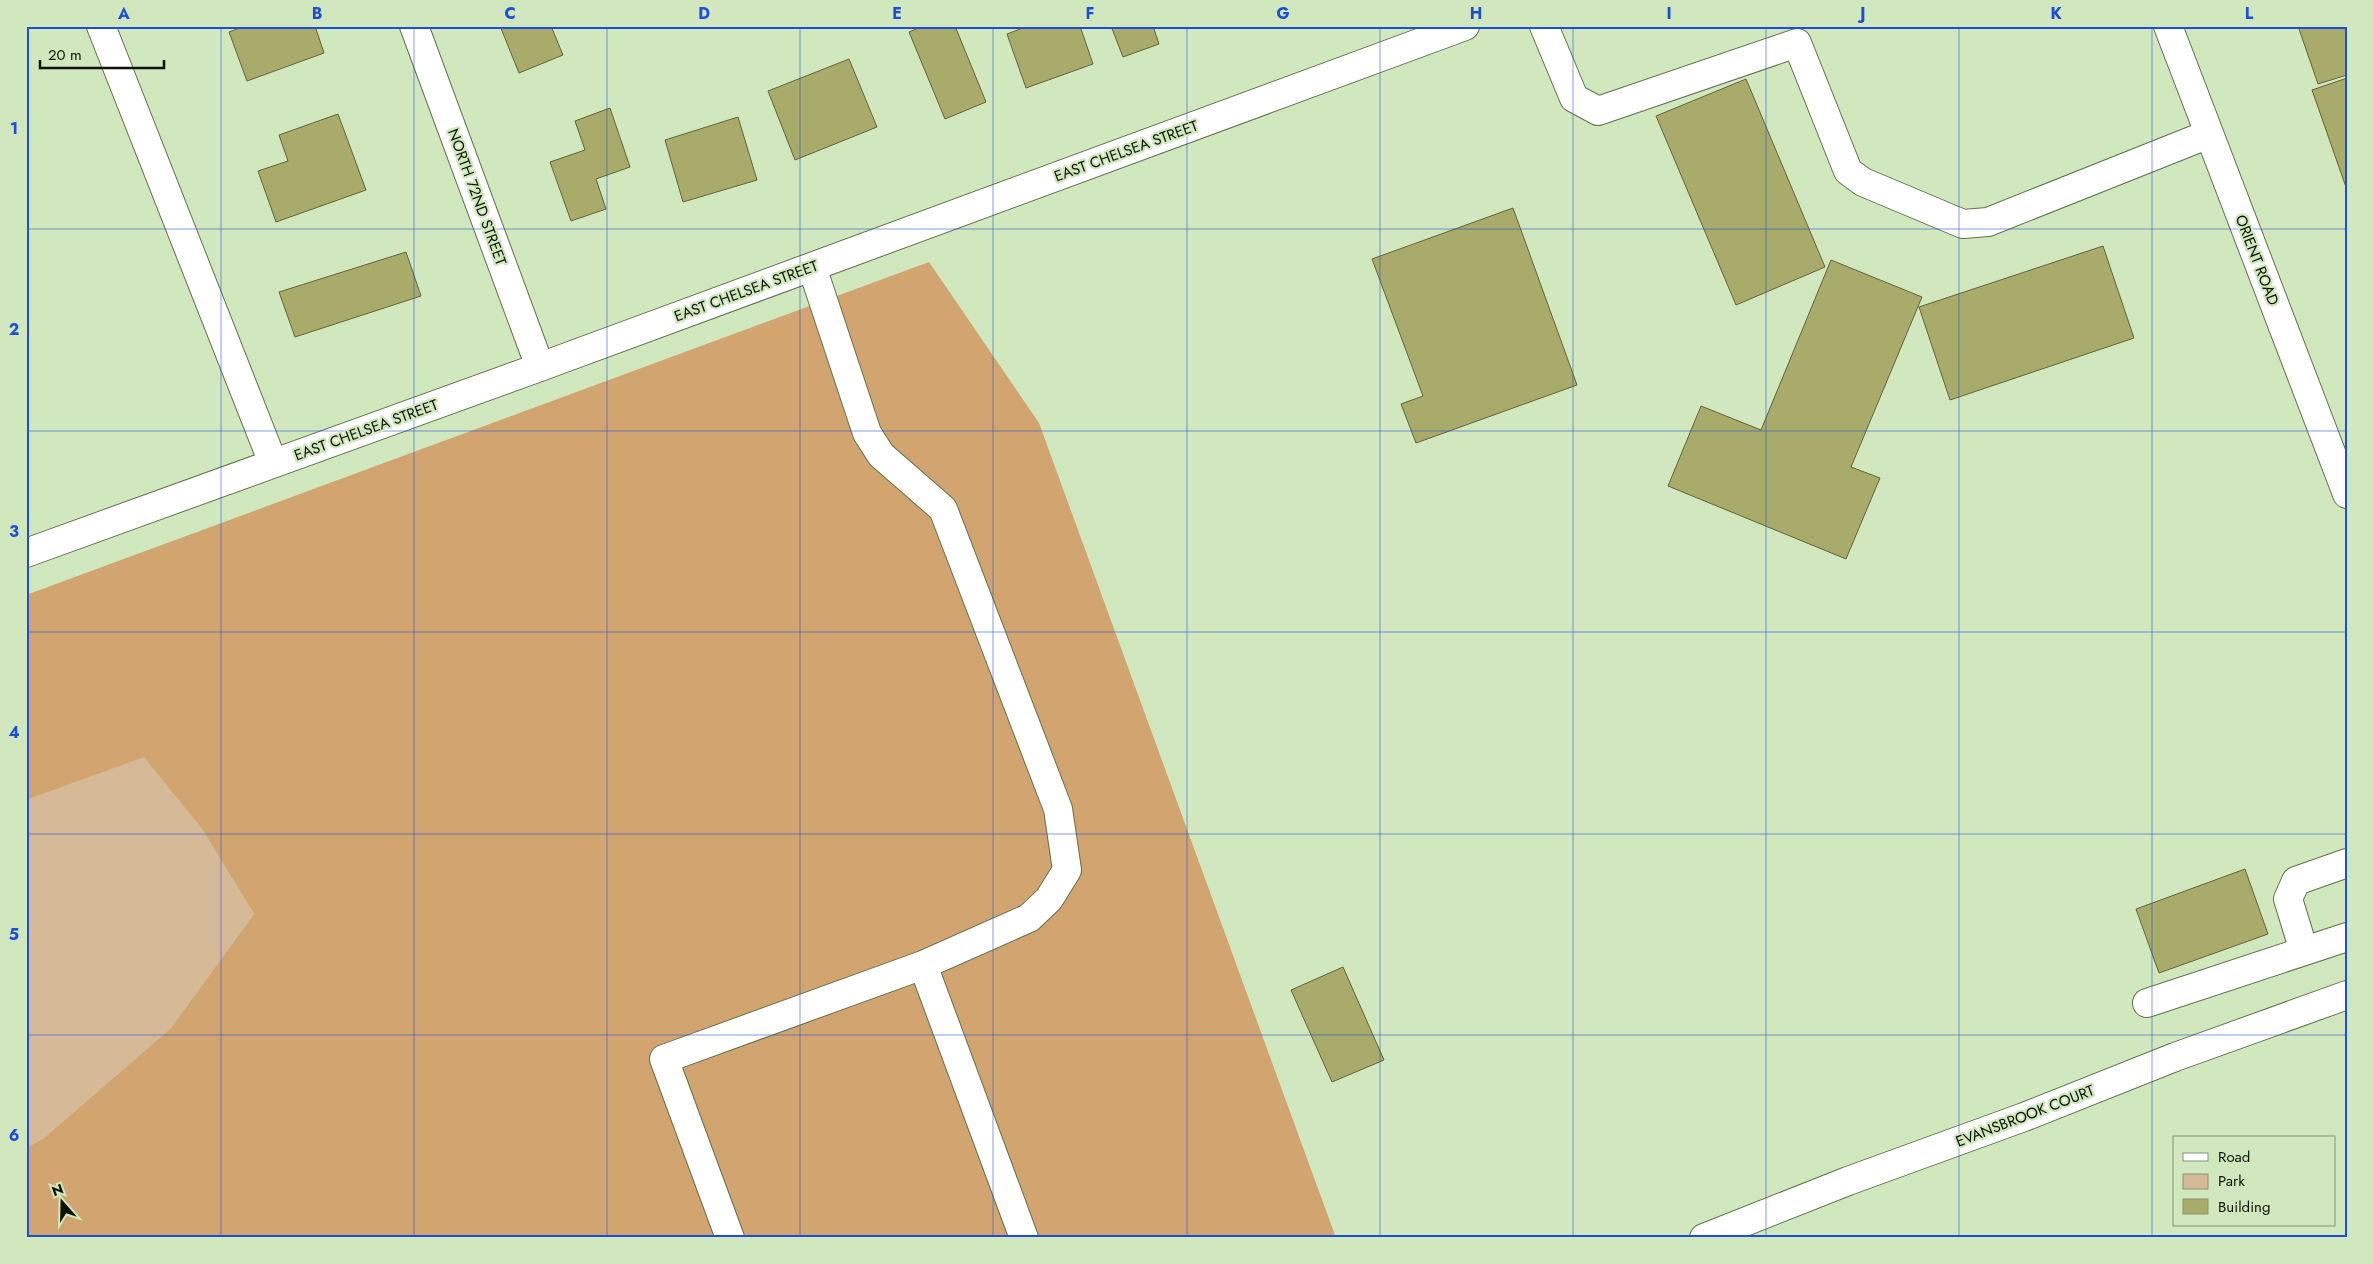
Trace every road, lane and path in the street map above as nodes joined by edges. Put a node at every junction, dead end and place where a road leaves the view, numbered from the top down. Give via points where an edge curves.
1 (101, 26) edge
2 (414, 26) edge
3 (1465, 26) edge
4 (1544, 26) edge
5 (2168, 26) edge
6 (1794, 35) edge
7 (2209, 134) junction
8 (812, 267) junction
9 (540, 367) junction
10 (273, 464) junction
11 (2347, 494) edge
12 (26, 553) edge
13 (2347, 863) edge
14 (2347, 937) edge
15 (2304, 951) junction
16 (923, 965) junction
17 (2347, 996) edge
18 (2148, 1003) dead end
19 (730, 1238) edge
20 (1024, 1238) edge
21 (1704, 1238) edge

1 - 10 street
2 - 9 street, NORTH 72ND STREET
3 - 8 street, EAST CHELSEA STREET
4 - 6 street via 1574,98 1598,112
5 - 7 street, ORIENT ROAD
6 - 7 street via 1848,171 1863,182 1963,224 1988,222
7 - 11 street, ORIENT ROAD
8 - 9 street, EAST CHELSEA STREET
8 - 16 street via 867,433 881,455 943,509 1058,809 1067,870 1050,899 1029,918
9 - 10 street, EAST CHELSEA STREET
10 - 12 street, EAST CHELSEA STREET
13 - 15 street via 2296,881 2288,899
14 - 15 street
15 - 18 street
16 - 19 street via 664,1059
16 - 20 street
17 - 21 street, EVANSBROOK COURT via 2176,1057

